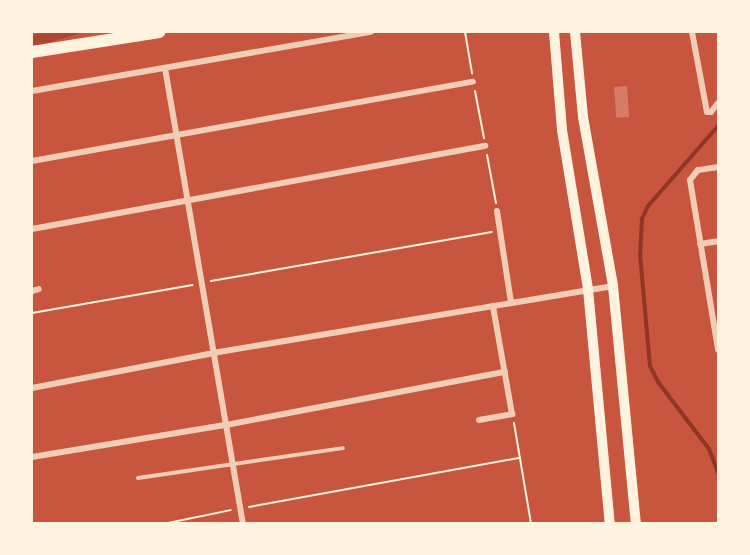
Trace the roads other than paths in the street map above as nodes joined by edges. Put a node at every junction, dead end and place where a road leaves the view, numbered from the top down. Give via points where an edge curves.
1 (159, 32) edge
2 (371, 32) edge
3 (554, 32) edge
4 (575, 32) edge
5 (692, 32) edge
6 (32, 52) edge
7 (165, 68) junction
8 (473, 82) dead end
9 (32, 91) edge
10 (718, 103) edge
11 (176, 137) junction
12 (485, 146) road end
13 (32, 161) edge
14 (718, 167) edge
15 (186, 202) junction
16 (497, 211) road end
17 (32, 229) edge
18 (718, 241) edge
19 (700, 244) junction
20 (613, 286) junction
21 (588, 290) junction
22 (512, 303) junction
23 (493, 306) junction
24 (716, 319) edge
25 (718, 350) edge
26 (213, 353) junction
27 (505, 372) junction
28 (32, 388) edge
29 (479, 420) dead end
30 (226, 425) junction
31 (343, 448) dead end
32 (32, 457) edge
33 (233, 464) junction
34 (138, 478) dead end
35 (243, 524) edge
36 (610, 524) edge
37 (636, 524) edge

1 - 6 highway
2 - 7 street
3 - 21 main road via 562,130
4 - 20 main road via 584,117
5 - 10 street via 707,112
7 - 9 street
7 - 11 street
8 - 11 street
11 - 13 street
11 - 15 street
12 - 15 street
14 - 19 street via 698,170 690,180
15 - 17 street
15 - 26 street
16 - 22 street
18 - 19 street
19 - 24 street
20 - 21 street
20 - 37 main road
21 - 22 street
21 - 36 main road
22 - 23 street
23 - 26 street
23 - 27 street
24 - 25 street
26 - 28 street
26 - 30 street
27 - 29 street via 512,414
27 - 30 street
30 - 32 street
30 - 33 street
31 - 33 lane
33 - 34 lane
33 - 35 street

